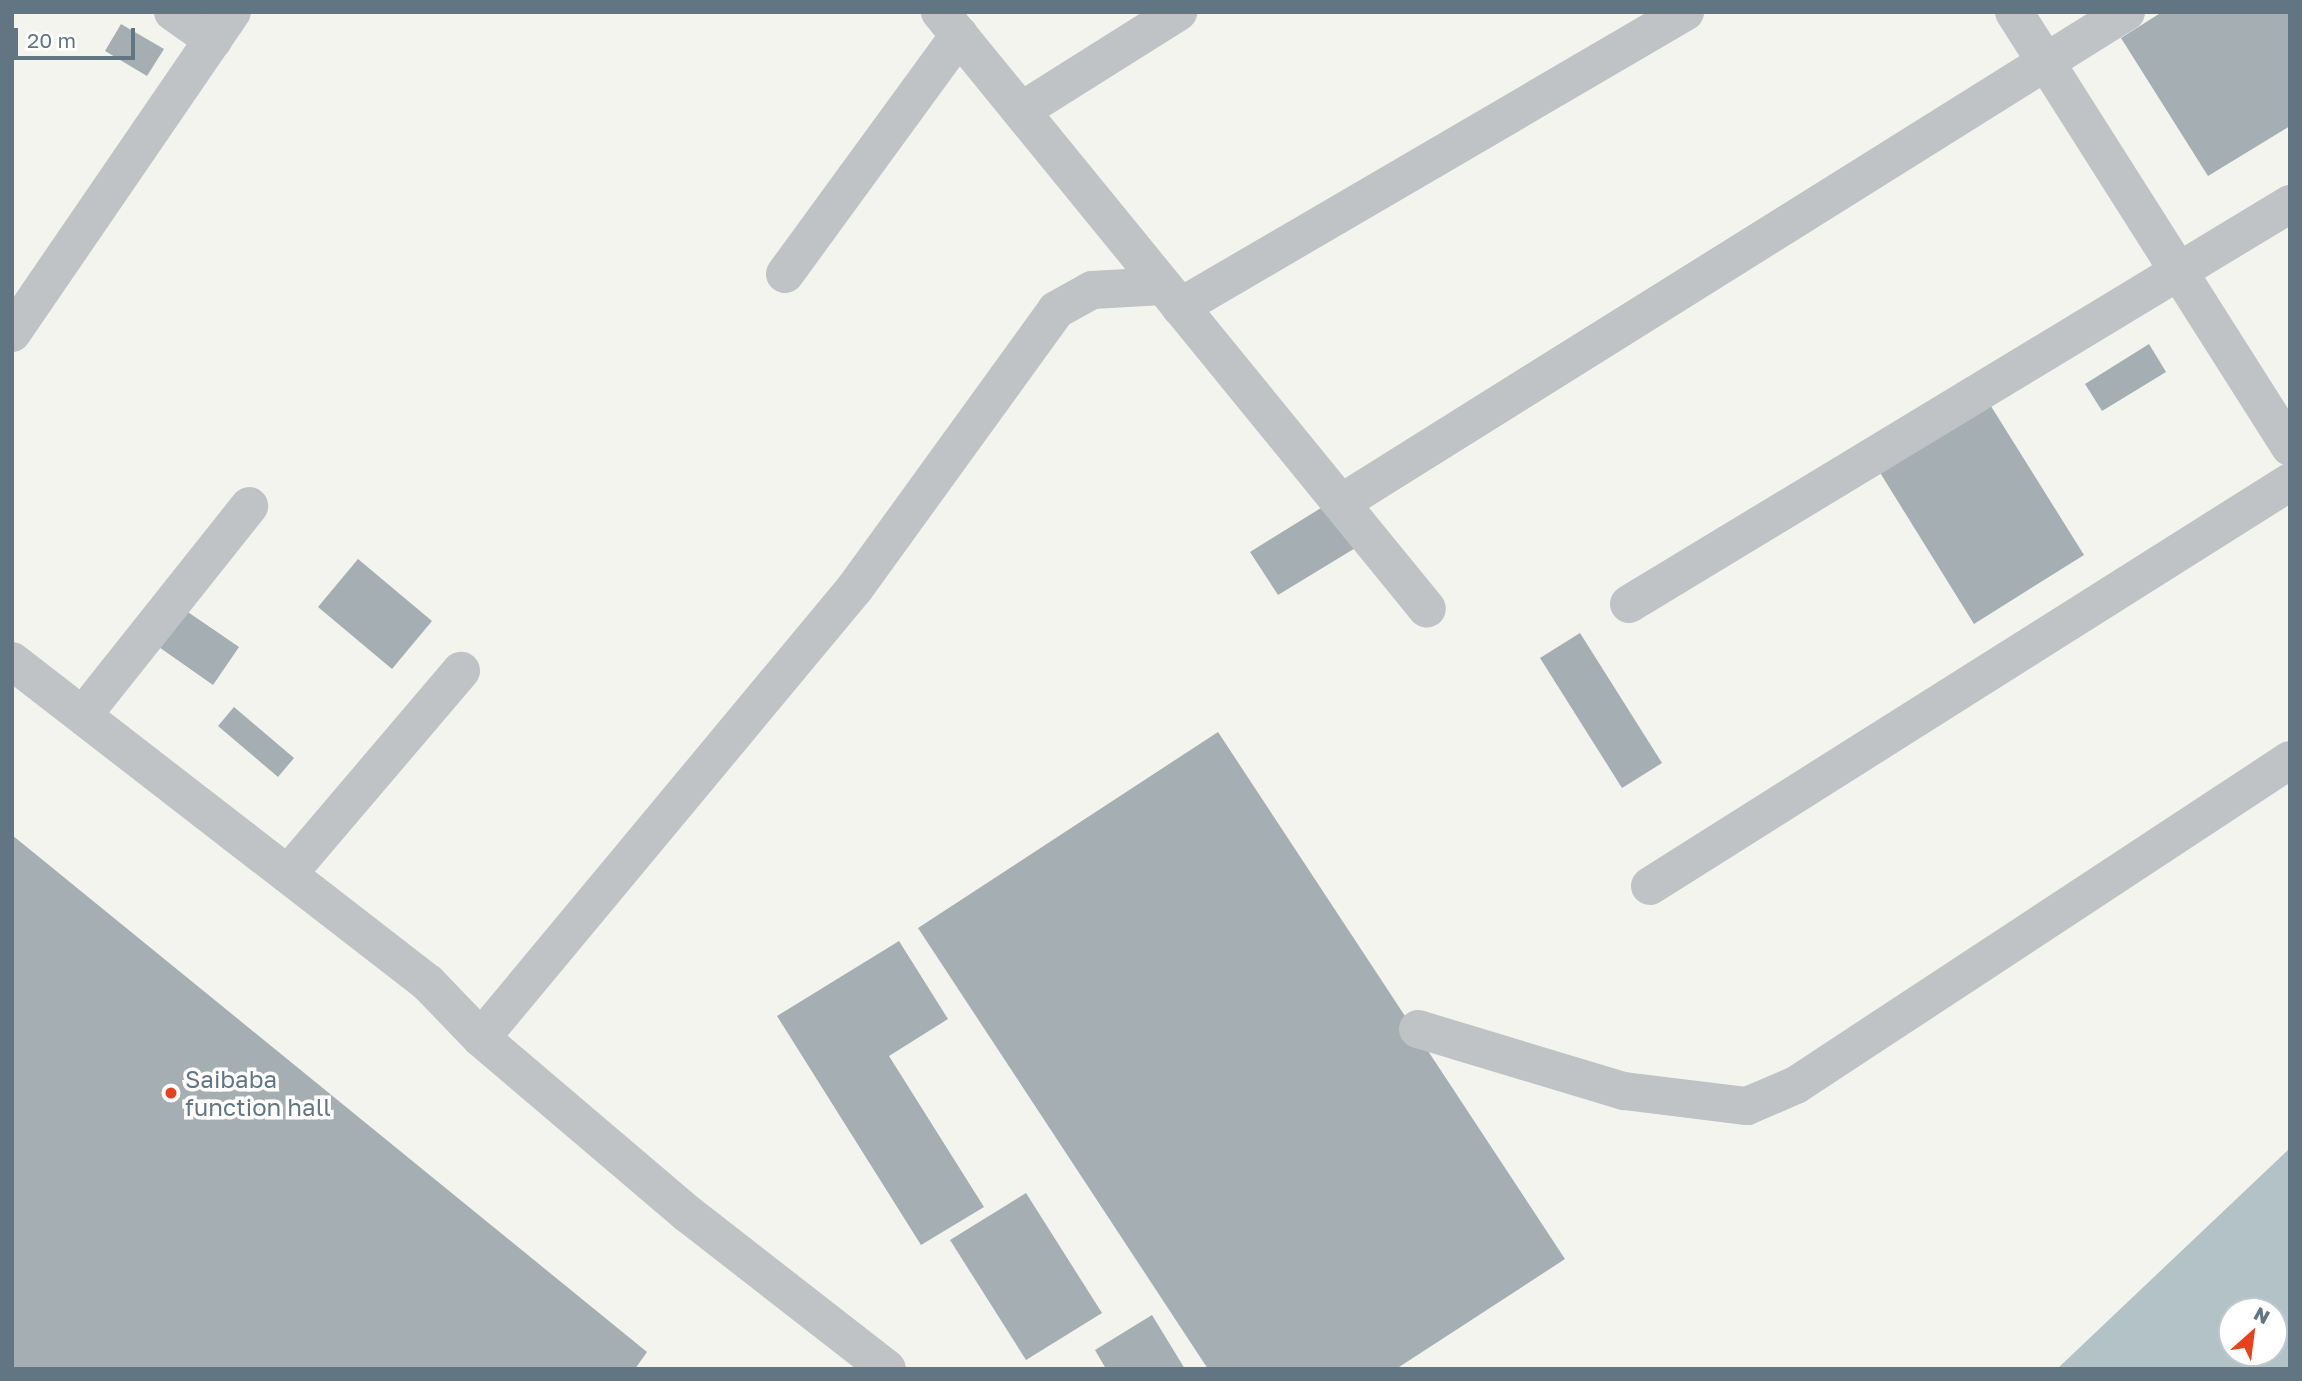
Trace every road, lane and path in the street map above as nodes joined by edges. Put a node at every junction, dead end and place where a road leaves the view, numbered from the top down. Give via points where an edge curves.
1 (173, 12) edge
2 (1178, 12) edge
3 (1685, 12) edge
4 (2014, 12) edge
5 (2126, 12) edge
6 (949, 24) edge
7 (223, 26) edge
8 (2046, 63) junction
9 (1021, 111) junction
10 (2290, 204) edge
11 (2179, 272) junction
12 (785, 274) dead end
13 (1172, 296) junction
14 (12, 333) edge
15 (2290, 447) edge
16 (2290, 482) edge
17 (1341, 503) junction
18 (249, 506) dead end
19 (1629, 604) dead end
20 (1427, 609) dead end
21 (12, 661) edge
22 (461, 671) dead end
23 (83, 715) junction
24 (2290, 760) edge
25 (288, 874) junction
26 (1650, 886) dead end
27 (1418, 1029) dead end
28 (481, 1038) junction
29 (887, 1369) edge

1 - 7 street
2 - 9 street
3 - 13 street
4 - 8 street
5 - 8 street
6 - 9 street
6 - 12 street
7 - 14 street
8 - 11 street
8 - 17 street
9 - 13 street
10 - 11 street
11 - 15 street
11 - 19 street
13 - 17 street
13 - 28 street via 1093,290 1056,310 855,588
16 - 26 street
17 - 20 street
18 - 23 street
21 - 23 street
22 - 25 street
23 - 25 street
24 - 27 street via 1796,1084 1747,1106 1624,1091
25 - 28 street via 428,983
28 - 29 street via 688,1214

